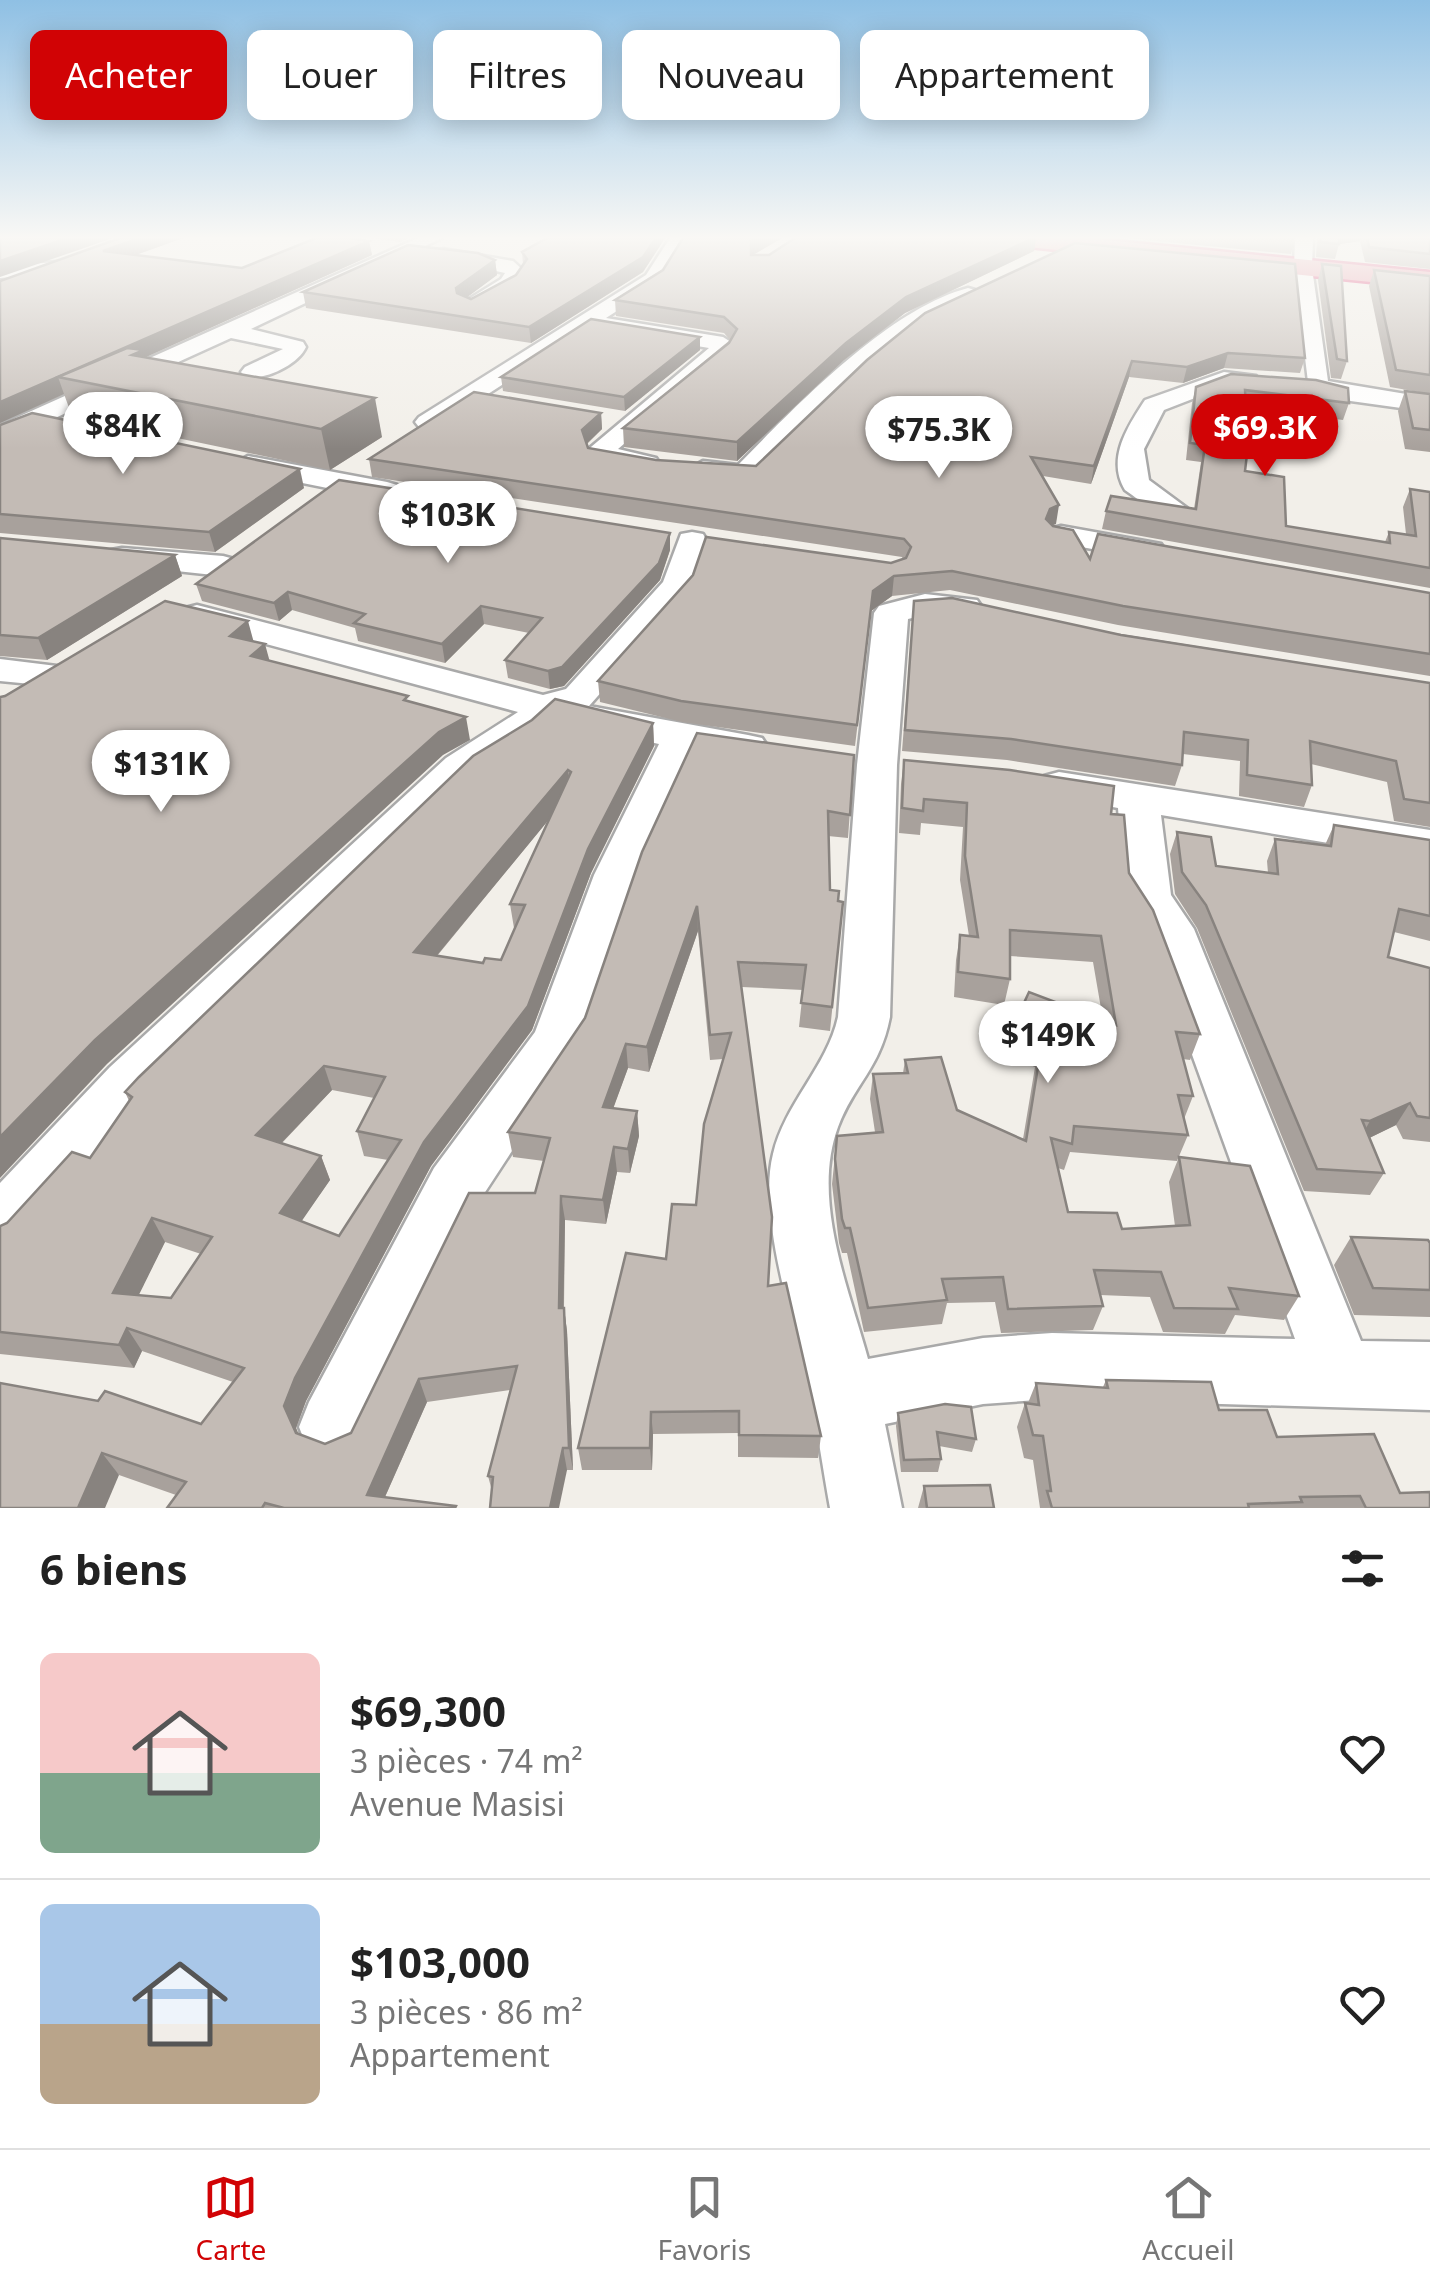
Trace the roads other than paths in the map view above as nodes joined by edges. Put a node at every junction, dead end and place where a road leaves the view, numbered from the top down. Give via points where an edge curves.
1 (280, 308) edge
2 (607, 308) edge
3 (939, 308) edge
4 (1301, 308) edge
5 (585, 322) junction
6 (229, 331) junction
7 (253, 372) edge
8 (1298, 384) junction
9 (468, 396) junction
10 (504, 402) edge
11 (1430, 405) edge
12 (593, 417) edge
13 (629, 423) junction
14 (14, 425) edge
15 (72, 427) edge
16 (402, 440) edge
17 (222, 459) edge
18 (369, 461) edge
19 (336, 483) junction
20 (411, 495) edge
21 (308, 504) edge
22 (1176, 511) edge
23 (1061, 535) edge
24 (693, 541) dead end
25 (251, 546) edge
26 (93, 554) edge
27 (1172, 555) edge
28 (222, 566) junction
29 (1006, 616) edge
30 (60, 670) edge
31 (6, 685) edge
32 (547, 706) junction
33 (681, 738) junction
34 (781, 752) edge
35 (1024, 780) edge
36 (1138, 798) junction
37 (1430, 845) edge
38 (0, 1225) edge
39 (1341, 1374) junction
40 (1430, 1376) edge
41 (845, 1398) junction
42 (334, 1427) dead end
43 (866, 1508) edge

1 - 6 street
2 - 5 street
3 - 13 street via 855,368 745,474 600,455
4 - 8 street
5 - 9 street
5 - 13 street via 722,344
6 - 7 street via 295,347
6 - 14 street
8 - 11 street
8 - 22 street via 1224,379 1154,405 1131,449 1135,484
9 - 10 street
9 - 16 street
12 - 13 street
14 - 15 street
17 - 19 street
18 - 19 street
19 - 20 street
19 - 21 street
23 - 27 street
24 - 32 street via 678,585 579,697
25 - 28 street
26 - 28 street
28 - 32 street via 167,607
29 - 41 street via 950,604 891,612 864,1017 858,1047 812,1117 798,1182
30 - 31 street
32 - 33 street
32 - 38 street via 519,732 460,767 129,1083
33 - 34 street
33 - 42 street via 617,876 558,1041 455,1187
35 - 36 street
36 - 37 street
36 - 39 street via 1148,898 1170,929
39 - 40 street
39 - 41 street via 1052,1366
41 - 43 street

